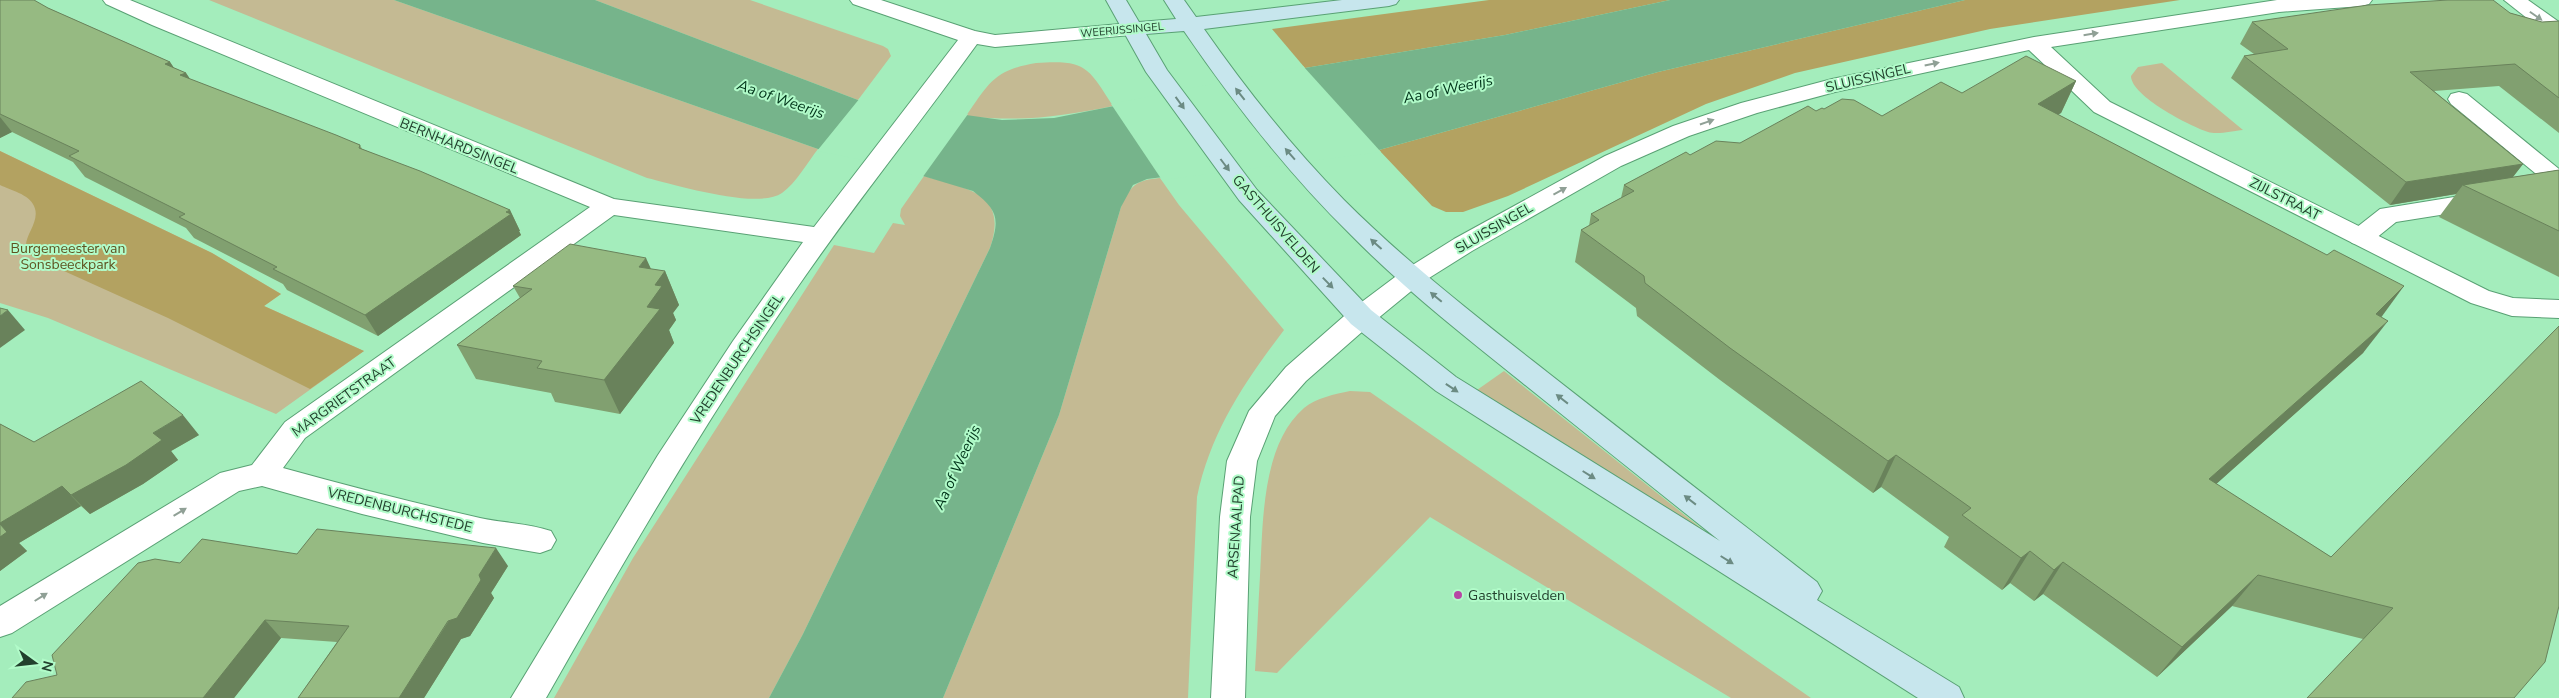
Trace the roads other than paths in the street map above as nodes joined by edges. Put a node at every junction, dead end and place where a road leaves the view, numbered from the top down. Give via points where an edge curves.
1 (113, 0) edge
2 (860, 0) edge
3 (1116, 0) edge
4 (1174, 0) edge
5 (1389, 0) edge
6 (2362, 0) edge
7 (2514, 0) edge
8 (1189, 24) junction
9 (1131, 29) junction
10 (2559, 32) edge
11 (971, 37) junction
12 (2034, 43) junction
13 (2459, 99) dead end
14 (2559, 181) edge
15 (2559, 188) edge
16 (609, 206) junction
17 (830, 224) junction
18 (2361, 237) junction
19 (1412, 277) junction
20 (2559, 309) edge
21 (1360, 317) junction
22 (262, 474) junction
23 (540, 540) dead end
24 (0, 623) edge
25 (1907, 671) junction
26 (528, 698) edge
27 (1228, 698) edge
28 (1947, 698) edge

1 - 16 street, BERNHARDSINGEL
2 - 11 street, WEERIJSSINGEL
3 - 9 main road, GASTHUISVELDEN
4 - 8 main road, GASTHUISVELDEN
5 - 8 main road, WEERIJSSINGEL
12 -> 6 street, SLUISSINGEL via 2279,6
7 -> 10 street
8 - 9 main road, WEERIJSSINGEL
19 -> 8 main road, GASTHUISVELDEN via 1317,186 1263,123
9 - 11 street, WEERIJSSINGEL via 1007,41
9 -> 21 main road, GASTHUISVELDEN via 1157,72 1248,196
11 - 17 street, VREDENBURCHSINGEL
12 - 18 street, ZIJLSTRAAT via 2102,107
19 -> 12 street, SLUISSINGEL via 1613,161 1681,132 1749,108 1832,86
13 - 14 street
15 - 18 street via 2389,215
16 - 17 street, BERNHARDSINGEL
16 - 22 street, MARGRIETSTRAAT via 295,430
17 - 26 street, VREDENBURCHSINGEL via 725,375 624,533
18 - 20 street, ZIJLSTRAAT via 2487,300 2512,307
19 - 21 street, ARSENAALPAD
25 -> 19 main road, GASTHUISVELDEN
21 -> 25 main road, GASTHUISVELDEN via 1446,384 1529,438
21 - 27 street, ARSENAALPAD via 1296,374 1263,411 1242,461 1235,517
22 - 23 street, VREDENBURCHSTEDE via 362,502
24 -> 22 street via 231,481
25 - 28 main road, GASTHUISVELDEN

